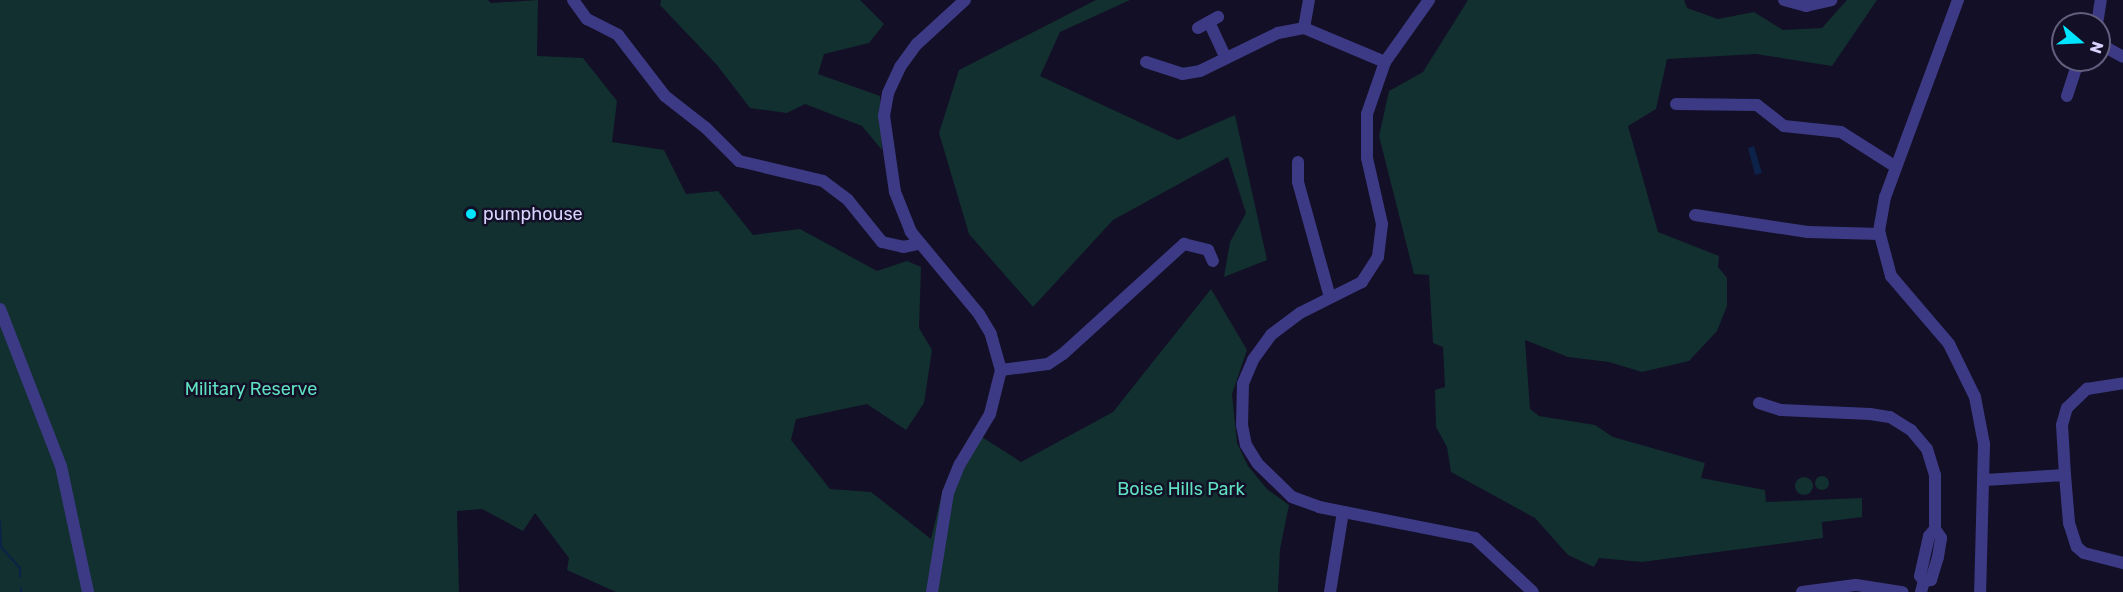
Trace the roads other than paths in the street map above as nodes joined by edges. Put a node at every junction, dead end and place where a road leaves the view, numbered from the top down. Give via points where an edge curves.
1 (573, 0) edge
2 (965, 0) edge
3 (1309, 0) edge
4 (1429, 0) edge
5 (1784, 0) edge
6 (1831, 0) edge
7 (1958, 0) edge
8 (1209, 22) dead end
9 (1304, 28) junction
10 (1226, 58) junction
11 (1146, 62) dead end
12 (1385, 62) junction
13 (2075, 72) edge
14 (2067, 96) dead end
15 (1676, 104) dead end
16 (1298, 162) dead end
17 (1896, 167) junction
18 (1695, 214) dead end
19 (1880, 234) junction
20 (919, 244) junction
21 (1213, 261) dead end
22 (1330, 297) junction
23 (0, 309) edge
24 (1001, 370) junction
25 (2123, 383) edge
26 (1759, 403) dead end
27 (2065, 475) junction
28 (1985, 480) junction
29 (1343, 512) junction
30 (2123, 563) edge
31 (1923, 587) edge
32 (88, 592) edge
33 (932, 592) edge
34 (1330, 592) edge
35 (1533, 592) edge
36 (1802, 592) edge
37 (1902, 592) edge
38 (1980, 592) edge

1 - 20 street via 587,19 609,28 623,40 665,96 706,128 739,161 822,181 848,200 882,242 903,248
2 - 20 street via 916,45 888,93 884,116 892,177 901,208
3 - 9 street
4 - 12 street
5 - 6 street via 1806,6
7 - 17 street
8 - 10 street
9 - 10 street via 1278,33
9 - 12 street
10 - 11 street via 1200,72 1182,74
12 - 22 street via 1371,93 1365,136 1382,244 1372,271 1362,282
13 - 14 street
15 - 17 street via 1757,105 1784,126 1841,132
16 - 22 street via 1298,182
17 - 19 street via 1882,208
18 - 19 street via 1808,232
19 - 28 street via 1892,276 1949,344 1968,378 1982,425
20 - 24 street via 979,314 991,334
21 - 24 street via 1208,250 1184,244 1063,354 1048,364
22 - 29 street via 1288,321 1260,349 1243,384 1242,425 1246,445 1273,483 1305,502
23 - 32 street via 61,466
24 - 33 street via 990,414 960,464 948,493
25 - 27 street via 2087,389 2067,408 2062,434
26 - 31 street via 1781,410 1890,417 1911,430 1927,450 1935,475 1935,529 1941,538 1931,580
27 - 28 street
27 - 30 street via 2069,523 2077,547 2084,553
28 - 38 street
29 - 34 street
29 - 35 street via 1457,531 1475,538
36 - 37 street via 1856,585

